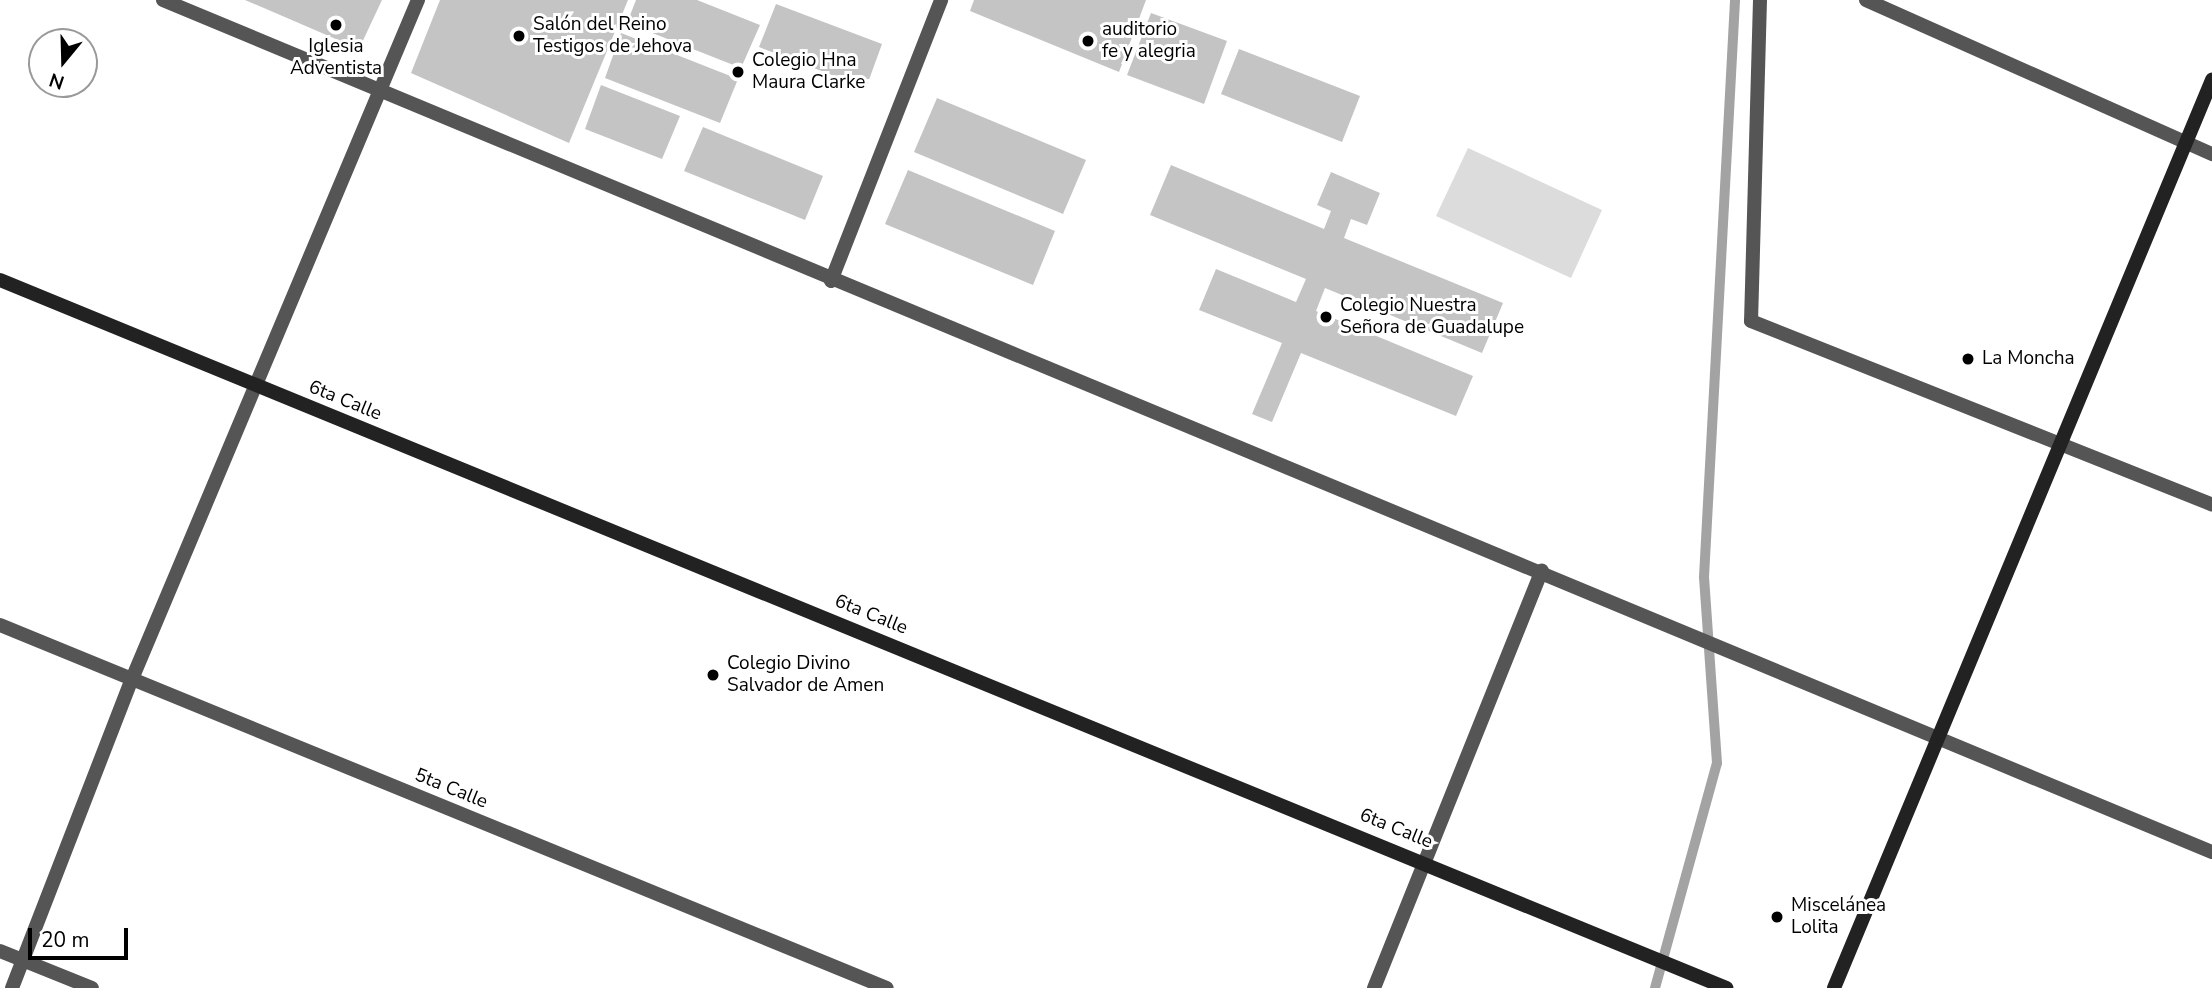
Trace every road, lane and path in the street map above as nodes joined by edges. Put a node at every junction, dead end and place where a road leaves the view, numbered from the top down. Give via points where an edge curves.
1 (163, 0) edge
2 (418, 0) edge
3 (941, 0) edge
4 (1760, 0) edge
5 (1866, 0) edge
6 (2212, 80) edge
7 (380, 88) junction
8 (2185, 143) junction
9 (2212, 154) edge
10 (0, 280) edge
11 (831, 281) junction
12 (256, 385) junction
13 (2063, 443) junction
14 (2212, 504) edge
15 (1542, 571) junction
16 (0, 625) edge
17 (131, 679) junction
18 (1941, 740) junction
19 (2212, 852) edge
20 (1425, 861) junction
21 (0, 951) edge
22 (23, 960) junction
23 (12, 988) edge
24 (92, 988) edge
25 (887, 988) edge
26 (1374, 988) edge
27 (1726, 988) edge
28 (1834, 988) edge

1 - 7 street
2 - 7 street
3 - 11 street
4 - 13 street via 1751,321
5 - 8 street
6 - 8 street
7 - 11 street
7 - 12 street
8 - 9 street
8 - 13 street
10 - 12 street, 6ta Calle
11 - 15 street
12 - 17 street
12 - 20 street, 6ta Calle
13 - 14 street
13 - 18 street
15 - 18 street
15 - 20 street
16 - 17 street, 5ta Calle
17 - 22 street
17 - 25 street, 5ta Calle
18 - 19 street
18 - 28 street
20 - 26 street
20 - 27 street, 6ta Calle
21 - 22 street
22 - 23 street
22 - 24 street

